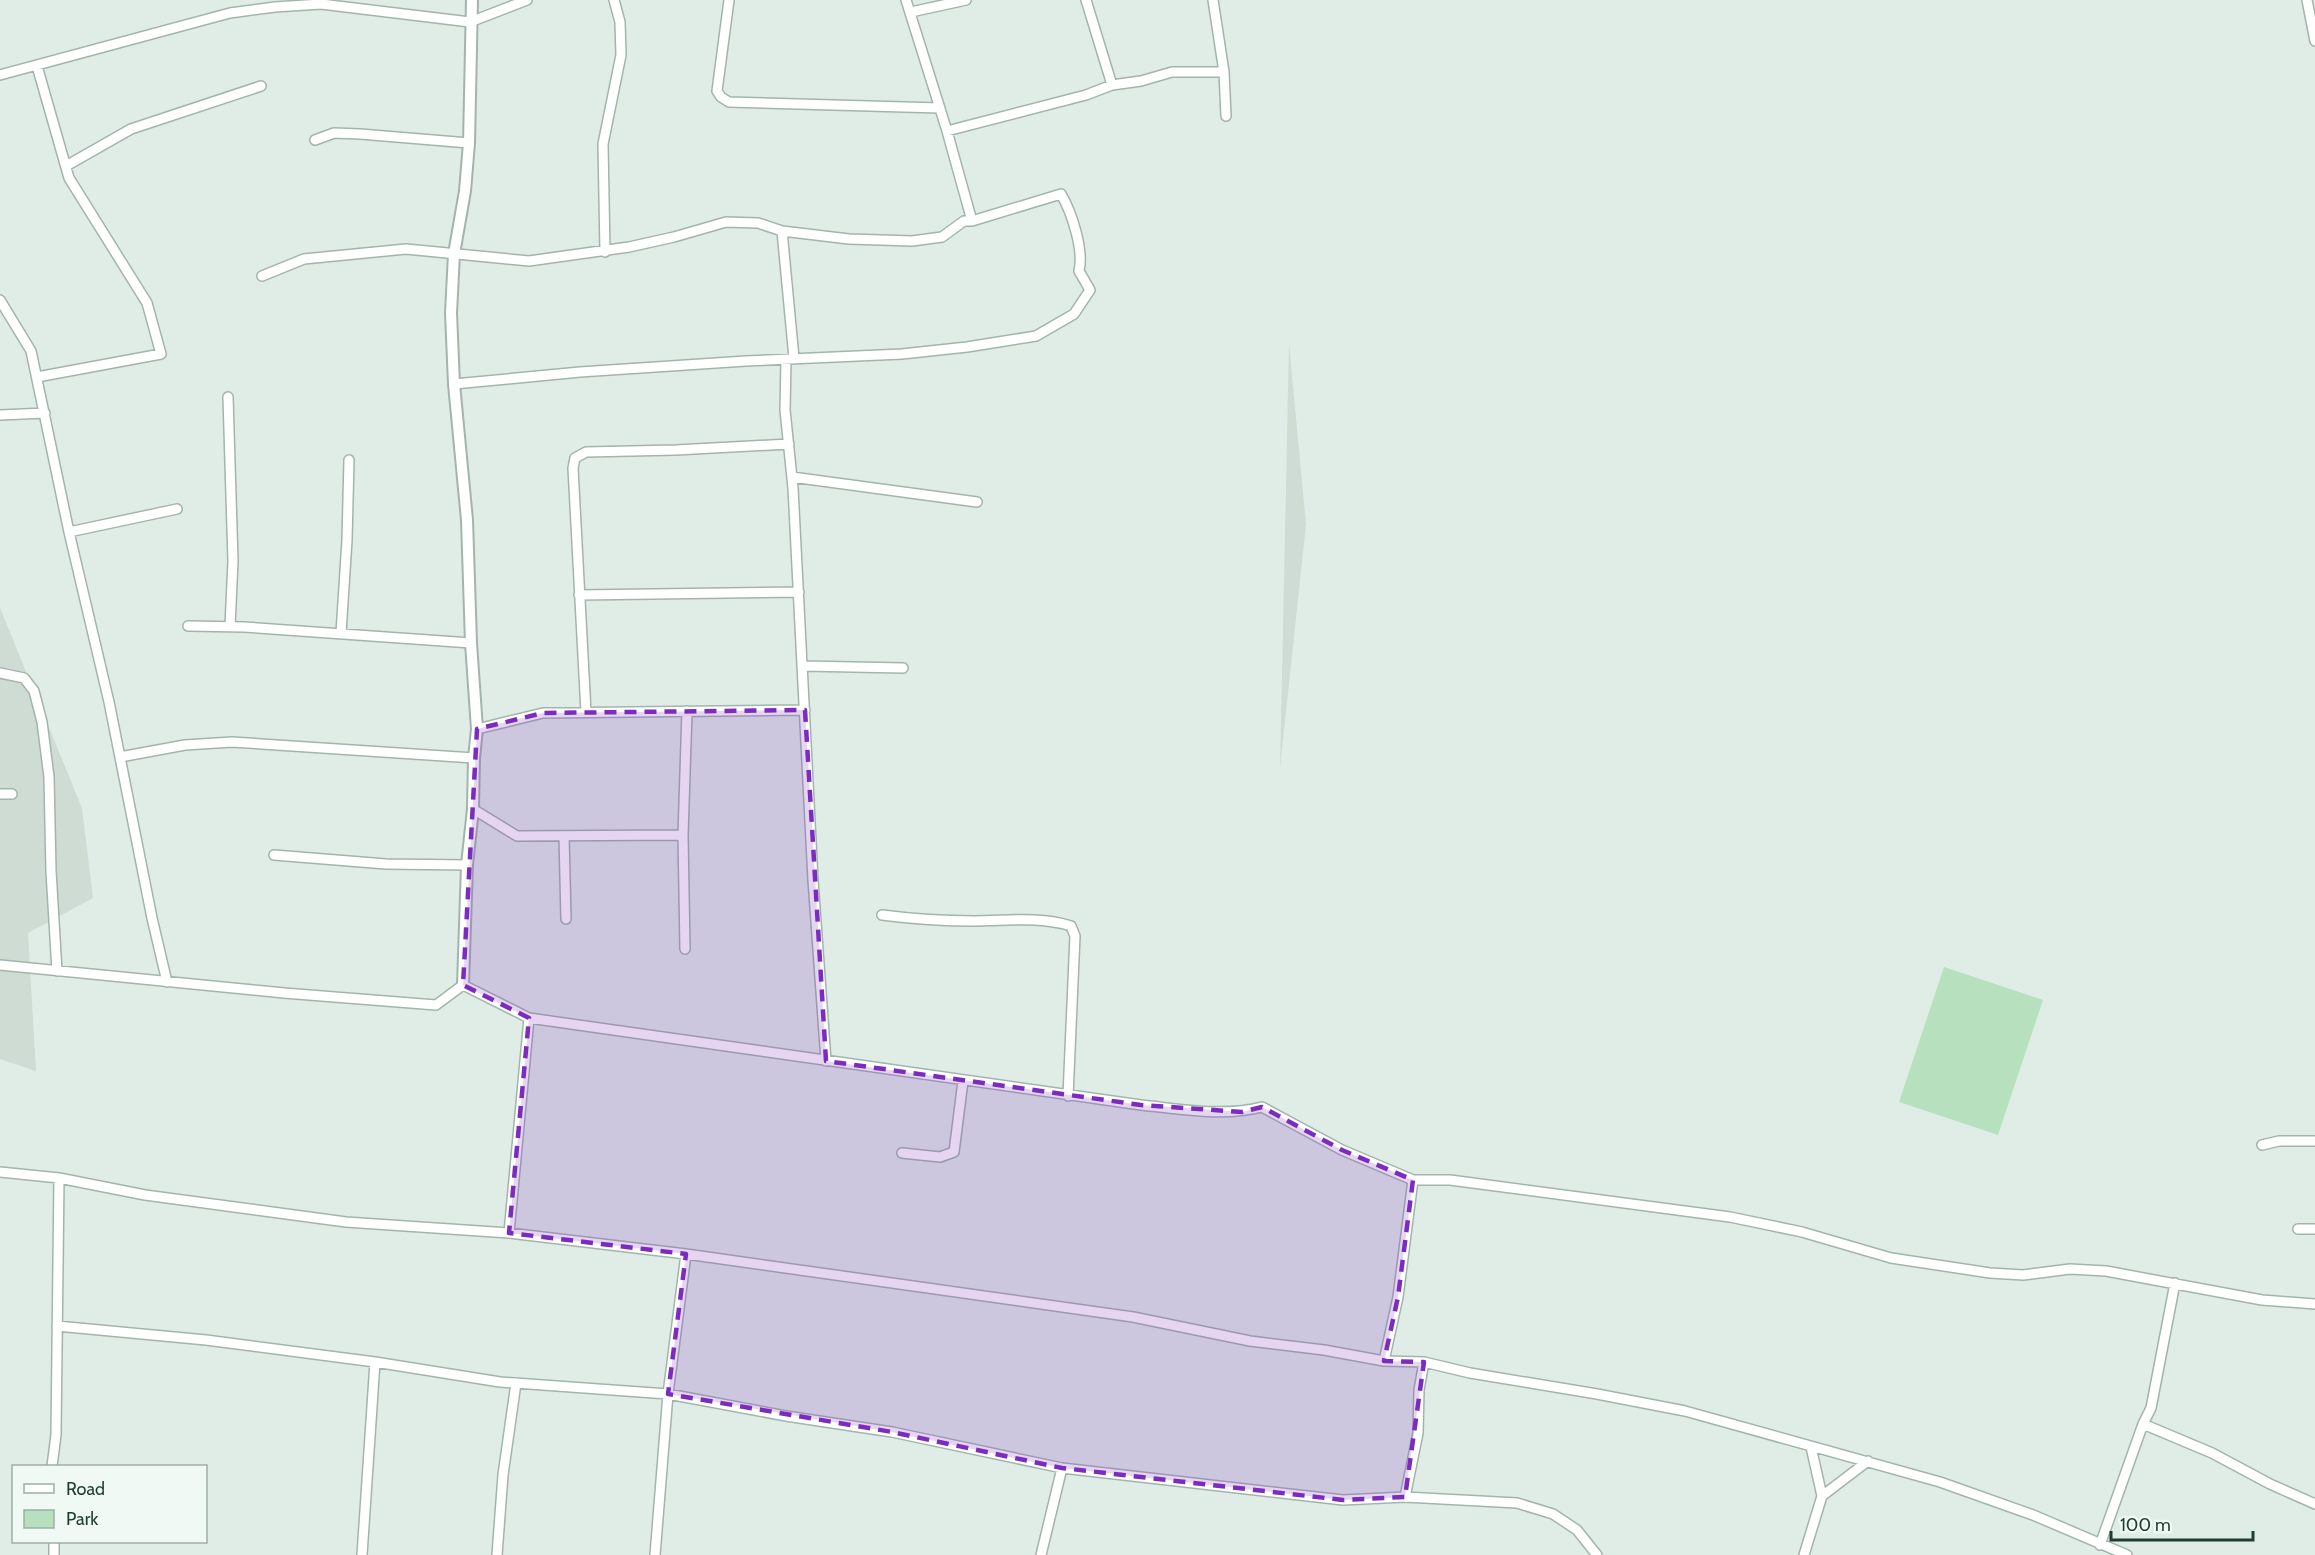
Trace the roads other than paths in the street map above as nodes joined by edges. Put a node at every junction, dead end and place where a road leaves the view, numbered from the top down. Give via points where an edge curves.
1 (472, 0) edge
2 (527, 0) edge
3 (614, 0) edge
4 (729, 0) edge
5 (906, 0) edge
6 (966, 0) edge
7 (1086, 0) edge
8 (1213, 0) edge
9 (2307, 0) edge
10 (364, 4) edge
11 (911, 12) junction
12 (470, 22) junction
13 (2315, 41) edge
14 (37, 66) junction
15 (1224, 72) junction
16 (0, 75) edge
17 (1112, 85) junction
18 (261, 86) dead end
19 (940, 108) junction
20 (1226, 116) dead end
21 (947, 131) junction
22 (315, 140) dead end
23 (469, 143) junction
24 (66, 166) junction
25 (972, 221) junction
26 (782, 231) junction
27 (605, 252) junction
28 (454, 254) junction
29 (262, 276) dead end
30 (0, 300) edge
31 (790, 359) junction
32 (37, 377) junction
33 (454, 384) junction
34 (228, 397) dead end
35 (45, 413) junction
36 (0, 415) edge
37 (789, 444) junction
38 (349, 459) dead end
39 (792, 477) junction
40 (977, 502) dead end
41 (177, 509) dead end
42 (69, 532) junction
43 (799, 592) junction
44 (579, 595) junction
45 (188, 626) dead end
46 (230, 626) junction
47 (342, 633) junction
48 (471, 643) junction
49 (803, 666) junction
50 (903, 668) dead end
51 (0, 674) edge
52 (805, 710) junction
53 (687, 711) junction
54 (586, 712) junction
55 (477, 729) junction
56 (120, 757) junction
57 (474, 758) junction
58 (0, 794) edge
59 (12, 794) dead end
60 (473, 809) junction
61 (683, 835) junction
62 (564, 836) junction
63 (274, 855) dead end
64 (467, 865) junction
65 (882, 915) dead end
66 (566, 920) dead end
67 (685, 949) dead end
68 (0, 965) edge
69 (57, 971) junction
70 (167, 982) junction
71 (463, 985) junction
72 (530, 1018) junction
73 (825, 1060) junction
74 (963, 1081) junction
75 (1068, 1096) junction
76 (2315, 1141) edge
77 (2262, 1145) dead end
78 (902, 1153) dead end
79 (0, 1172) edge
80 (59, 1178) junction
81 (1413, 1180) junction
82 (2298, 1229) dead end
83 (2315, 1229) edge
84 (510, 1233) junction
85 (686, 1254) junction
86 (2175, 1283) junction
87 (2315, 1304) edge
88 (57, 1326) junction
89 (1384, 1361) junction
90 (375, 1362) junction
91 (1424, 1362) junction
92 (516, 1383) junction
93 (668, 1394) junction
94 (2143, 1424) junction
95 (1811, 1448) junction
96 (1868, 1461) junction
97 (52, 1465) edge
98 (1062, 1468) junction
99 (1822, 1496) junction
100 (1405, 1497) junction
101 (2315, 1504) edge
102 (2100, 1545) junction
103 (362, 1555) edge
104 (497, 1555) edge
105 (655, 1555) edge
106 (1041, 1555) edge
107 (1597, 1555) edge
108 (1804, 1555) edge
109 (2127, 1555) edge

1 - 12 street
2 - 12 street
3 - 27 street via 620,22 621,55 603,144
4 - 19 street via 717,91 729,102
5 - 11 street
6 - 11 street
7 - 17 street
8 - 15 street
9 - 13 street
10 - 12 street
10 - 14 street via 230,13
11 - 19 street
12 - 23 street
14 - 16 street
14 - 24 street
15 - 17 street via 1172,72
15 - 20 street
17 - 21 street
18 - 24 street via 131,129
19 - 21 street
21 - 25 street
22 - 23 street via 334,133
23 - 28 street
24 - 32 street via 69,178 147,303 161,354
25 - 26 street via 964,221 942,237 912,241
25 - 31 street via 1061,194 1082,259 1079,271 1090,290 1074,315 1036,336 967,347
26 - 27 street via 758,223 726,222
26 - 31 street
27 - 28 street via 529,261
28 - 29 street via 405,249 329,256 304,259
28 - 33 street
30 - 32 street via 31,351
31 - 33 street
31 - 37 street via 785,410
32 - 35 street
33 - 48 street via 467,520
34 - 46 street via 233,561
35 - 36 street
35 - 42 street
37 - 39 street
37 - 44 street via 586,452 575,458
38 - 47 street
39 - 40 street
39 - 43 street
41 - 42 street
42 - 56 street
43 - 44 street
43 - 49 street
44 - 54 street
45 - 46 street
46 - 47 street
47 - 48 street
48 - 55 street
49 - 50 street
49 - 52 street
51 - 69 street via 24,678 34,691 42,722 49,777
52 - 53 street
52 - 73 street
53 - 54 street
53 - 61 street
54 - 55 street via 543,713
55 - 57 street
56 - 57 street via 184,745 232,742
56 - 70 street
57 - 60 street
58 - 59 street
60 - 62 street via 517,836
60 - 64 street
61 - 62 street
61 - 67 street
62 - 66 street
63 - 64 street via 386,864
64 - 71 street
65 - 75 street via 950,921 1033,919 1071,926 1075,936
68 - 69 street
69 - 70 street
70 - 71 street via 436,1005
71 - 72 street
72 - 73 street
72 - 84 street
73 - 74 street
74 - 75 street
74 - 78 street via 954,1152 940,1157
75 - 81 street via 1207,1111 1242,1112 1262,1107 1342,1150
76 - 77 street
79 - 80 street
80 - 84 street via 146,1195 346,1222
80 - 88 street
81 - 86 street via 1450,1180 1730,1217 1802,1232 1891,1258 1990,1273 2106,1271
81 - 89 street via 1398,1297
82 - 83 street
84 - 85 street
85 - 89 street via 1133,1317 1250,1341
85 - 93 street
86 - 87 street via 2262,1300
86 - 94 street via 2155,1393
88 - 90 street
88 - 97 street
89 - 91 street
90 - 92 street
90 - 103 street
91 - 95 street via 1685,1411
91 - 100 street via 1418,1432
92 - 93 street
92 - 104 street
93 - 98 street via 892,1432
93 - 105 street
94 - 101 street
94 - 102 street
95 - 96 street
95 - 99 street
96 - 99 street
96 - 102 street via 1989,1499
98 - 100 street via 1343,1500
98 - 106 street
99 - 108 street
100 - 107 street via 1517,1503 1553,1514 1576,1530
102 - 109 street

